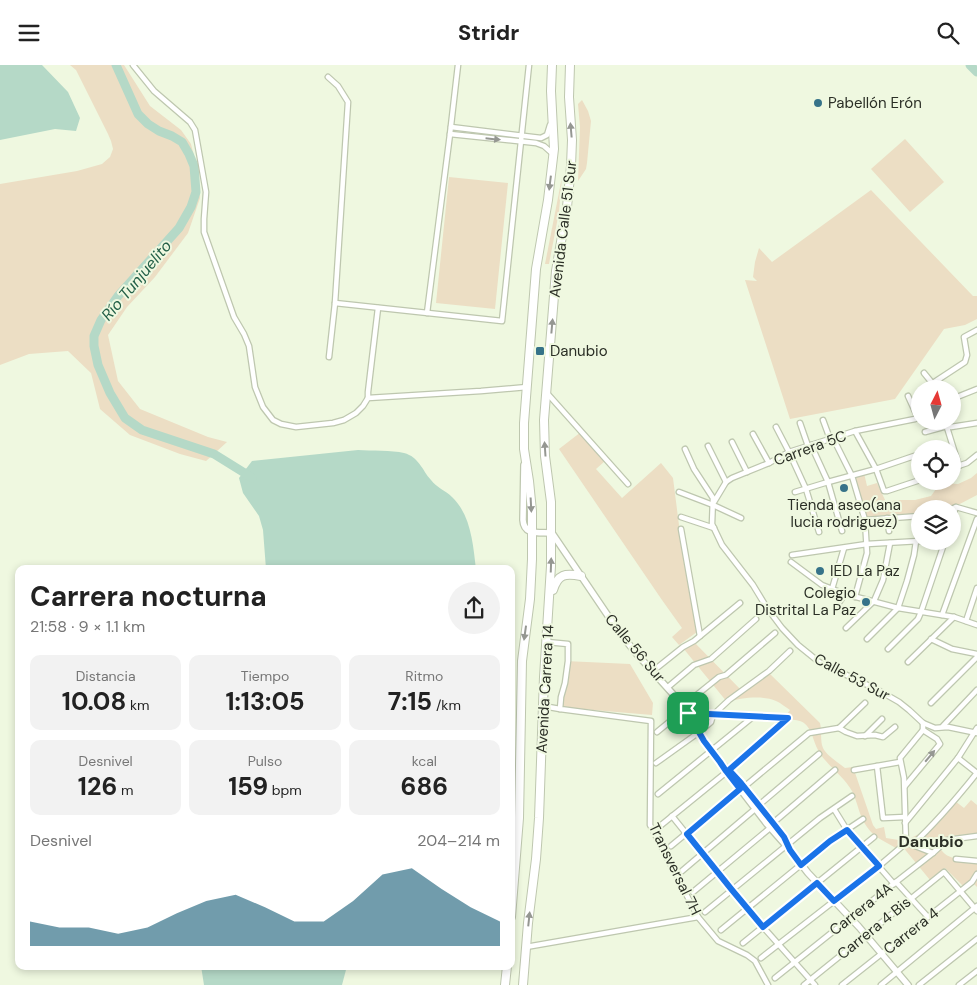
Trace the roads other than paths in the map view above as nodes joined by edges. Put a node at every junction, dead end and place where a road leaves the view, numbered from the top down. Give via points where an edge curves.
1 (133, 65) edge
2 (458, 65) edge
3 (529, 65) edge
4 (552, 65) edge
5 (570, 65) edge
6 (575, 65) edge
7 (328, 77) dead end
8 (570, 81) junction
9 (553, 109) junction
10 (451, 127) junction
11 (450, 134) junction
12 (522, 136) junction
13 (521, 142) junction
14 (554, 155) junction
15 (334, 303) junction
16 (378, 308) junction
17 (427, 313) junction
18 (977, 330) edge
19 (329, 357) dead end
20 (924, 373) dead end
21 (930, 380) edge
22 (937, 380) edge
23 (527, 387) junction
24 (977, 389) edge
25 (546, 392) junction
26 (961, 395) edge
27 (908, 396) dead end
28 (368, 398) junction
29 (911, 402) edge
30 (911, 419) edge
31 (823, 420) dead end
32 (800, 423) dead end
33 (977, 423) edge
34 (961, 425) edge
35 (776, 427) dead end
36 (931, 430) edge
37 (855, 431) junction
38 (925, 433) dead end
39 (753, 434) dead end
40 (831, 438) junction
41 (732, 442) dead end
42 (809, 445) junction
43 (708, 446) dead end
44 (685, 449) dead end
45 (789, 452) junction
46 (977, 455) edge
47 (911, 457) edge
48 (769, 463) junction
49 (961, 465) edge
50 (876, 469) junction
51 (747, 472) junction
52 (852, 476) junction
53 (726, 482) junction
54 (828, 482) junction
55 (911, 483) edge
56 (628, 484) dead end
57 (806, 489) junction
58 (795, 492) dead end
59 (679, 493) dead end
60 (713, 504) junction
61 (961, 510) edge
62 (977, 513) edge
63 (681, 517) dead end
64 (911, 517) edge
65 (741, 518) dead end
66 (887, 518) junction
67 (977, 519) edge
68 (864, 520) junction
69 (714, 528) junction
70 (681, 529) dead end
71 (842, 531) dead end
72 (889, 531) dead end
73 (532, 532) junction
74 (819, 532) dead end
75 (552, 533) junction
76 (911, 542) edge
77 (890, 543) junction
78 (867, 544) junction
79 (844, 548) junction
80 (915, 550) edge
81 (942, 550) edge
82 (792, 555) dead end
83 (791, 562) dead end
84 (581, 576) junction
85 (977, 588) edge
86 (832, 589) junction
87 (845, 594) junction
88 (855, 597) junction
89 (550, 599) junction
90 (874, 601) junction
91 (740, 603) dead end
92 (836, 607) dead end
93 (898, 608) junction
94 (922, 612) junction
95 (942, 615) junction
96 (954, 617) junction
97 (756, 619) dead end
98 (966, 621) junction
99 (977, 625) edge
100 (846, 628) dead end
101 (775, 633) dead end
102 (700, 636) junction
103 (868, 639) dead end
104 (931, 639) junction
105 (547, 642) junction
106 (888, 649) dead end
107 (790, 651) dead end
108 (977, 655) edge
109 (908, 662) dead end
110 (653, 671) junction
111 (668, 687) junction
112 (977, 689) edge
113 (865, 703) dead end
114 (931, 703) dead end
115 (543, 706) junction
116 (560, 709) junction
117 (685, 710) junction
118 (713, 715) junction
119 (754, 716) junction
120 (882, 719) dead end
121 (923, 723) junction
122 (943, 726) junction
123 (895, 727) dead end
124 (839, 728) junction
125 (923, 730) junction
126 (976, 731) edge
127 (657, 732) dead end
128 (698, 733) junction
129 (865, 736) junction
130 (711, 751) junction
131 (819, 754) dead end
132 (958, 758) junction
133 (900, 762) junction
134 (656, 763) dead end
135 (877, 766) junction
136 (835, 770) dead end
137 (854, 770) dead end
138 (727, 771) junction
139 (977, 773) edge
140 (905, 785) junction
141 (742, 788) junction
142 (658, 795) dead end
143 (852, 796) dead end
144 (757, 807) junction
145 (834, 809) junction
146 (672, 817) junction
147 (863, 819) dead end
148 (905, 820) junction
149 (660, 825) dead end
150 (772, 825) junction
151 (847, 830) junction
152 (687, 834) junction
153 (977, 836) edge
154 (874, 837) dead end
155 (906, 843) junction
156 (912, 845) junction
157 (672, 847) dead end
158 (788, 847) junction
159 (862, 847) junction
160 (933, 853) junction
161 (702, 854) junction
162 (956, 859) dead end
163 (977, 861) edge
164 (801, 865) junction
165 (879, 866) junction
166 (515, 868) edge
167 (682, 871) dead end
168 (716, 872) junction
169 (977, 875) edge
170 (817, 883) junction
171 (895, 883) junction
172 (732, 890) junction
173 (960, 891) junction
174 (692, 892) dead end
175 (910, 899) junction
176 (834, 901) junction
177 (976, 908) edge
178 (747, 909) junction
179 (705, 912) dead end
180 (698, 917) junction
181 (850, 917) junction
182 (928, 917) junction
183 (763, 927) junction
184 (721, 930) dead end
185 (866, 935) junction
186 (977, 939) edge
187 (743, 943) dead end
188 (779, 944) junction
189 (526, 947) junction
190 (882, 953) junction
191 (761, 958) dead end
192 (795, 962) junction
193 (507, 970) edge
194 (977, 971) edge
195 (897, 972) junction
196 (775, 978) dead end
197 (811, 980) junction
198 (506, 985) edge
199 (523, 985) edge
200 (768, 985) edge
201 (804, 985) edge
202 (815, 985) edge
203 (842, 985) edge
204 (881, 985) edge
205 (908, 985) edge
206 (919, 985) edge
207 (959, 985) edge

1 - 28 street via 154,91 195,130 206,191 204,232 234,317 249,346 255,387 263,407 273,420 296,427 344,420 364,406
2 - 10 street
3 - 12 street
4 - 9 main road, Avenida Calle 51 Sur
5 - 8 main road, Avenida Calle 51 Sur
6 - 8 main road
7 - 15 street via 348,102
25 -> 8 main road, Avenida Calle 51 Sur via 556,271 571,166
9 - 12 street via 547,135 541,138
9 - 14 main road, Avenida Calle 51 Sur
10 - 11 street
10 - 12 street
11 -> 13 street
11 - 17 street
12 - 13 street
13 - 14 street via 540,144
13 - 17 street via 502,321
14 -> 23 main road, Avenida Calle 51 Sur via 536,269
15 - 16 street
15 - 19 street
16 - 17 street
16 - 28 street
18 - 22 street via 964,337 967,359
20 - 21 street
23 - 28 street
23 -> 73 main road, Avenida Carrera 14 via 524,449 531,493
24 - 26 street
25 - 56 street
75 -> 25 main road, Avenida Carrera 14 via 544,443
27 - 29 street
30 - 37 street, Carrera 5C
31 - 40 street
32 - 42 street
33 - 34 street
35 - 45 street
36 - 38 street
37 - 40 street, Carrera 5C
37 - 50 street
39 - 48 street
40 - 42 street, Carrera 5C
40 - 52 street
41 - 51 street
42 - 45 street, Carrera 5C
42 - 54 street
43 - 53 street
44 - 60 street, Calle 53 Sur
45 - 48 street, Carrera 5C
45 - 57 street
46 - 49 street
47 - 50 street
48 - 51 street, Carrera 5C
50 - 52 street
50 - 55 street via 883,490
51 - 53 street, Carrera 5C
52 - 54 street
52 - 68 street
53 - 60 street
54 - 57 street
54 - 71 street
57 - 58 street
57 - 74 street
59 - 60 street
60 - 65 street
60 - 69 street, Calle 53 Sur
61 - 62 street
63 - 69 street
64 - 66 street
66 - 68 street
66 - 72 street
67 - 95 street
68 - 78 street
69 - 121 street, Calle 53 Sur via 722,545 767,608 798,645 819,662 899,702
70 - 102 street
73 - 75 street
73 -> 166 main road, Avenida Carrera 14 via 530,599 522,667
75 - 84 street, Calle 56 Sur
89 -> 75 main road, Avenida Carrera 14
76 - 77 street
77 - 78 street
77 - 90 street via 883,580
78 - 79 street
78 - 88 street
79 - 82 street
79 - 86 street
80 - 93 street
81 - 94 street
83 - 86 street via 813,580
84 - 89 main road via 566,574 561,577
84 - 110 street, Calle 56 Sur via 617,629
85 - 98 street
86 - 87 street
87 - 88 street
87 - 92 street
88 - 90 street
89 - 105 main road, Avenida Carrera 14
90 - 93 street
90 - 100 street
91 - 102 street
93 - 94 street
93 - 103 street
94 - 95 street
94 - 106 street
95 - 96 street
96 - 98 street
96 - 104 street
97 - 111 street via 711,659 694,665
98 - 99 street
101 - 117 street via 726,675 719,677
102 - 110 street
104 - 108 street via 952,649
104 - 109 street
105 - 115 main road, Avenida Carrera 14
105 - 116 street via 568,644
107 - 118 street
108 - 114 street
110 - 111 street, Calle 56 Sur
111 - 117 street, Calle 56 Sur
112 - 122 street
113 - 124 street
115 - 116 street
189 -> 115 main road, Avenida Carrera 14 via 538,826
116 - 180 street, Transversal 7H via 651,721 650,825
117 - 118 street
117 - 127 street
117 - 128 street, Calle 56 Sur
118 - 119 street
118 - 128 street
119 - 130 street
119 - 138 street via 788,718
120 - 129 street
121 - 122 street via 935,728
121 - 125 street
122 - 126 street
123 - 129 street via 883,737
124 - 129 street
124 - 141 street via 809,733
125 - 133 street via 900,756
140 -> 125 street via 940,744
126 - 132 street
128 - 130 street, Calle 56 Sur
128 - 134 street
130 - 138 street, Calle 56 Sur
130 - 142 street
131 - 144 street
132 - 139 street
132 - 148 street
133 - 135 street
133 - 140 street
135 - 137 street
135 - 148 street via 883,818
136 - 150 street
138 - 141 street, Calle 56 Sur
138 - 146 street
139 - 156 street
140 - 148 street
141 - 144 street, Calle 56 Sur
141 - 152 street
143 - 145 street
144 - 150 street, Calle 56 Sur
144 - 161 street
145 - 151 street
145 - 158 street
146 - 149 street
146 - 152 street
147 - 151 street
148 - 155 street
150 - 158 street, Calle 56 Sur
150 - 168 street
151 - 159 street
151 - 164 street
152 - 157 street
152 - 161 street
153 - 160 street, Carrera 4A via 947,840
154 - 159 street
155 - 156 street
155 - 165 street
156 - 160 street
158 - 164 street, Calle 56 Sur
158 - 172 street
159 - 165 street
159 - 170 street
160 - 171 street, Carrera 4A
161 - 167 street
161 - 168 street
162 - 163 street
164 - 170 street, Calle 56 Sur
164 - 178 street
165 - 171 street
165 - 176 street
168 - 172 street
168 - 174 street
169 - 173 street, Carrera 4
170 - 176 street, Calle 56 Sur
170 - 183 street
171 - 175 street
171 - 181 street, Carrera 4A
172 - 178 street
172 - 179 street
173 - 175 street, Carrera 4 Bis via 944,872
173 - 177 street
173 - 182 street, Carrera 4
175 - 182 street
175 - 185 street, Carrera 4 Bis
176 - 181 street, Calle 56 Sur
176 - 188 street
177 - 195 street
178 - 183 street
178 - 184 street
180 - 189 street
180 - 200 street, Transversal 7H via 718,941 755,961
181 - 185 street, Calle 56 Sur
181 - 192 street, Carrera 4A
182 - 190 street, Carrera 4
183 - 187 street
183 - 188 street
185 - 190 street, Calle 56 Sur
185 - 197 street, Carrera 4 Bis
186 - 206 street
188 - 191 street
188 - 192 street
189 - 199 main road, Avenida Carrera 14
190 - 195 street, Calle 56 Sur
190 - 203 street, Carrera 4
192 - 196 street, Carrera 4A
192 - 197 street
193 - 198 main road
194 - 207 street
195 - 204 street
195 - 205 street, Calle 56 Sur
197 - 201 street, Carrera 4 Bis
197 - 202 street

